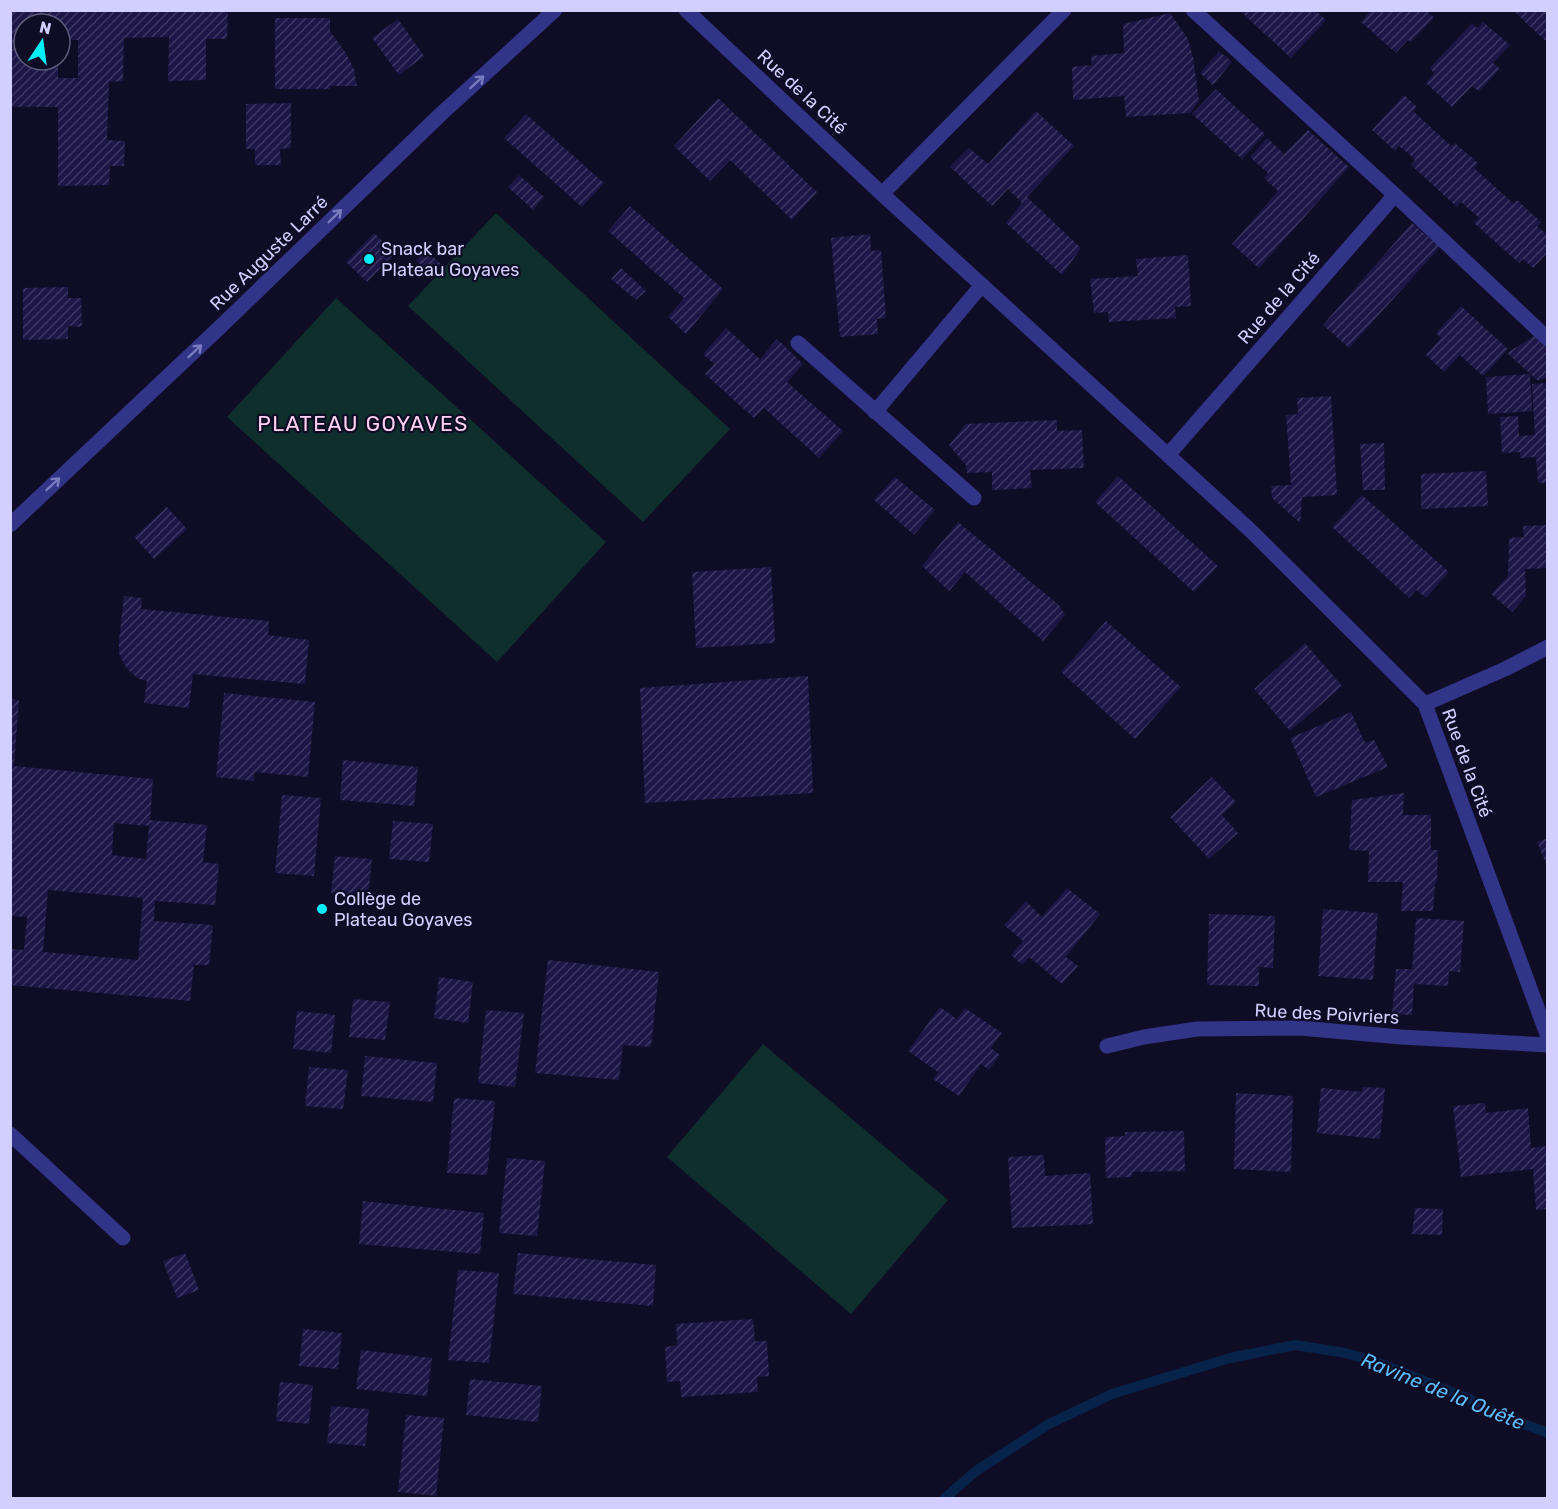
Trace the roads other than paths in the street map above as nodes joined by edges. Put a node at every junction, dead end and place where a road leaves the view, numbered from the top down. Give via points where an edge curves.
1 (555, 10) edge
2 (1064, 10) edge
3 (1193, 10) edge
4 (691, 13) edge
5 (882, 194) junction
6 (1395, 195) junction
7 (982, 285) junction
8 (1548, 339) edge
9 (798, 343) dead end
10 (875, 412) junction
11 (1168, 454) junction
12 (974, 498) dead end
13 (10, 525) edge
14 (1548, 647) edge
15 (1425, 704) junction
16 (1548, 1037) edge
17 (1548, 1045) edge
18 (1107, 1046) dead end
19 (10, 1134) edge
20 (123, 1238) dead end

13 -> 1 street, Rue Auguste Larré
2 - 5 street
3 - 6 street
4 - 5 street, Rue de la Cité
5 - 7 street, Rue de la Cité
6 - 8 street
6 - 11 street, Rue de la Cité
7 - 10 street
7 - 11 street, Rue de la Cité
9 - 10 street
10 - 12 street
11 - 15 street, Rue de la Cité
14 - 15 street
15 - 16 street, Rue de la Cité
17 - 18 street, Rue des Poivriers via 1300,1028 1197,1029
19 - 20 street

